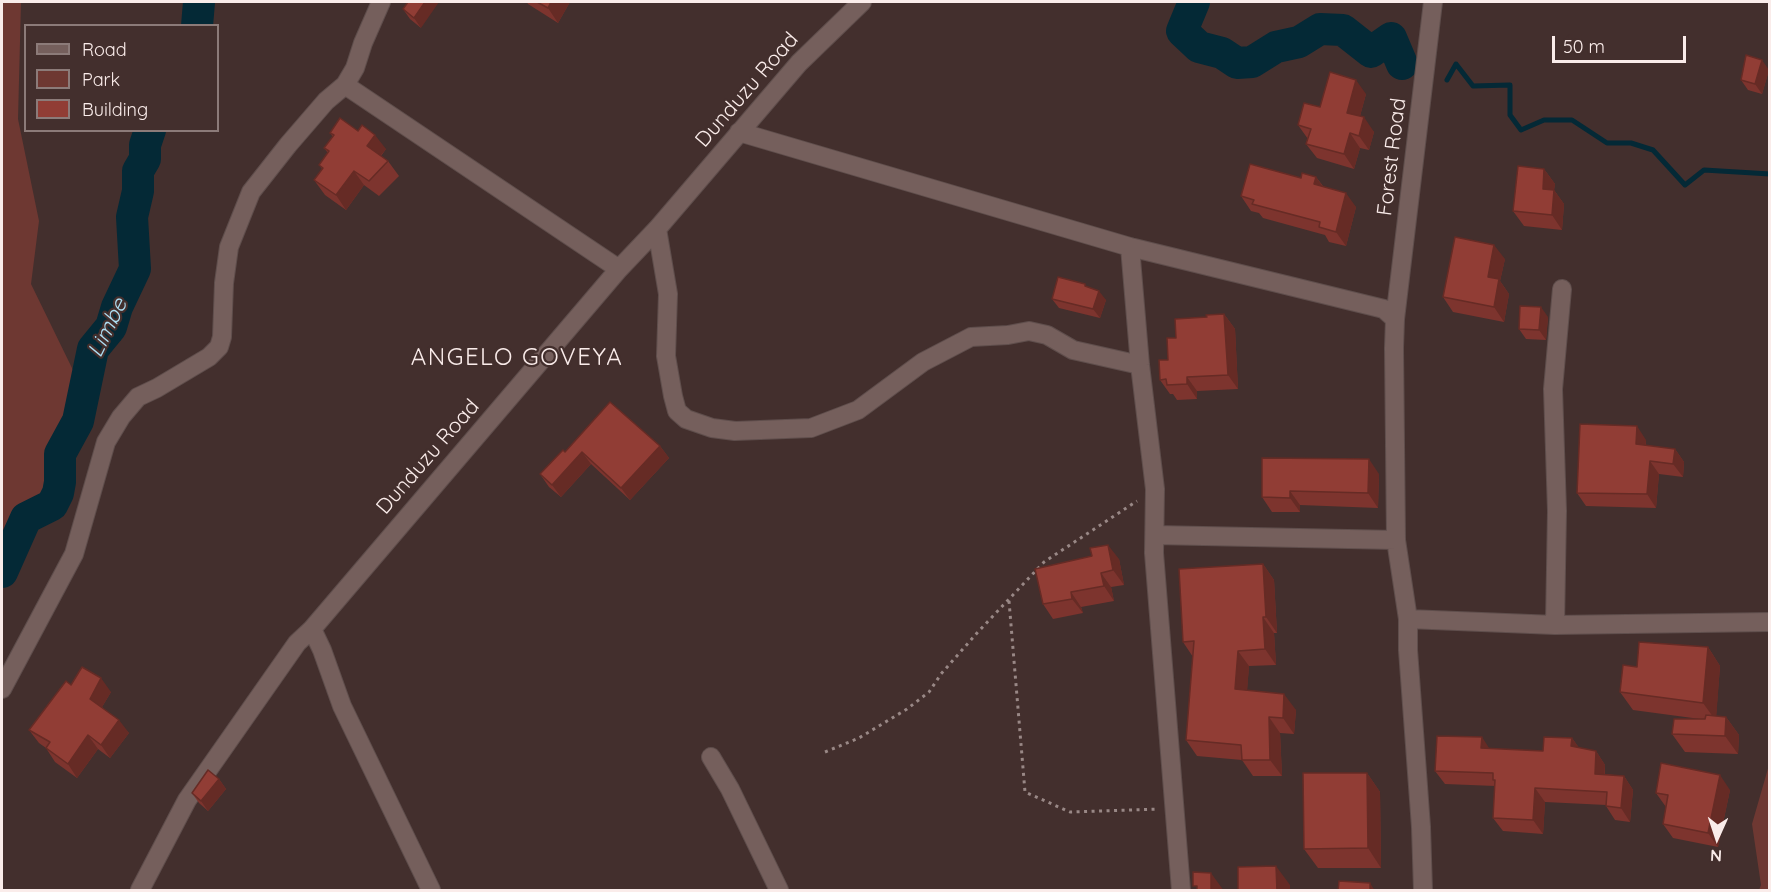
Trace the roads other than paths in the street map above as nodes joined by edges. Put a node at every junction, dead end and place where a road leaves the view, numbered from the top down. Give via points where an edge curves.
1 (381, 2) edge
2 (862, 2) edge
3 (1433, 2) edge
4 (345, 85) junction
5 (740, 132) junction
6 (657, 229) junction
7 (1130, 247) junction
8 (619, 269) junction
9 (1562, 289) dead end
10 (1395, 319) junction
11 (1140, 365) junction
12 (1155, 535) junction
13 (1396, 540) junction
14 (1408, 620) junction
15 (1770, 622) edge
16 (1555, 625) junction
17 (312, 629) junction
18 (2, 689) edge
19 (711, 757) dead end
20 (140, 891) edge
21 (431, 891) edge
22 (779, 891) edge
23 (1181, 891) edge
24 (1423, 891) edge

1 - 4 street
2 - 5 street, Dunduzu Road via 799,63
3 - 10 street, Forest Road
4 - 8 street
4 - 18 street via 326,101 251,192 229,247 219,347 192,368 138,397 106,442 74,554
5 - 6 street, Dunduzu Road
5 - 7 street
6 - 8 street, Dunduzu Road
6 - 11 street via 668,294 666,356 673,396 678,411 686,419 712,428 735,432 811,428 858,410 923,362 971,337 1029,331 1047,335 1073,351
7 - 10 street via 1384,309
7 - 11 street
8 - 17 street, Dunduzu Road
9 - 16 street via 1553,389
10 - 13 street, Forest Road
11 - 12 street via 1155,489
12 - 13 street
12 - 23 street
13 - 14 street, Forest Road
14 - 16 street
14 - 24 street, Forest Road
15 - 16 street
17 - 20 street, Dunduzu Road via 297,643 186,800
17 - 21 street via 342,706
19 - 22 street

